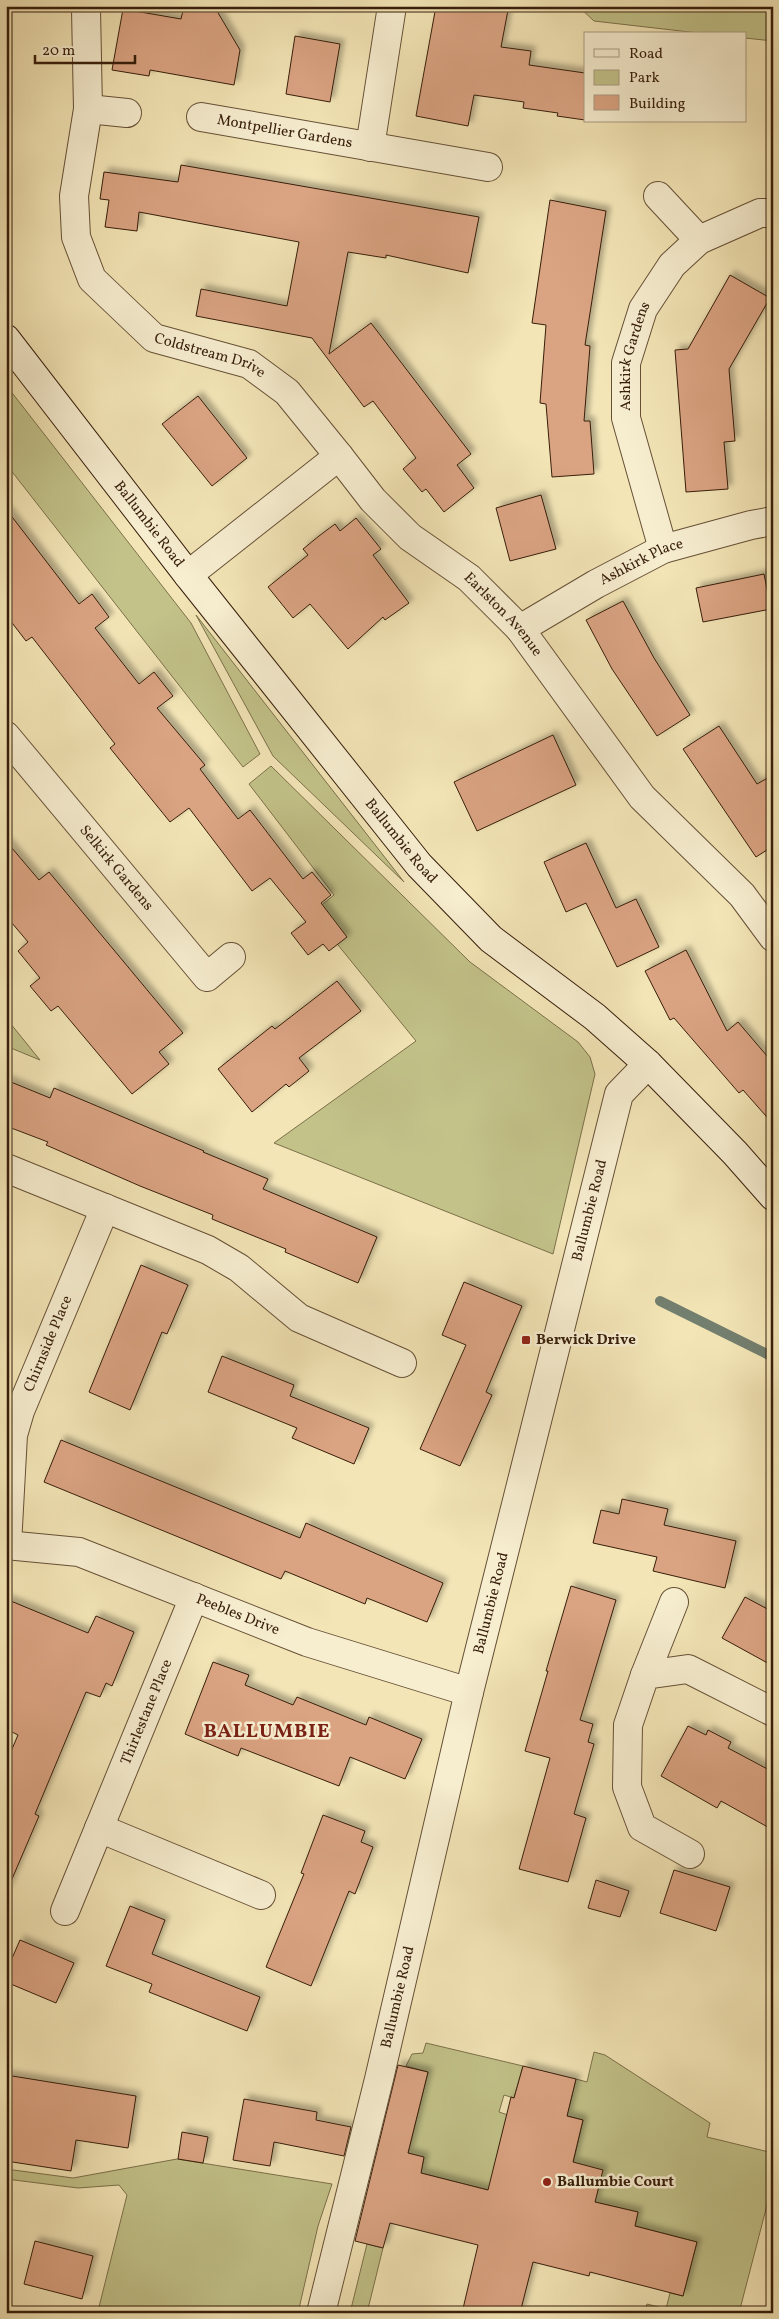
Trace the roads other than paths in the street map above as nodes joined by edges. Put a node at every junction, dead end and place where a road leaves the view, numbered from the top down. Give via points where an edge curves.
1 (84, 6) edge
2 (392, 6) edge
3 (88, 108) junction
4 (127, 113) dead end
5 (201, 117) dead end
6 (370, 147) junction
7 (488, 167) dead end
8 (658, 196) dead end
9 (773, 213) edge
10 (699, 240) junction
11 (6, 339) edge
12 (339, 456) junction
13 (773, 521) edge
14 (663, 549) junction
15 (188, 575) junction
16 (520, 628) junction
17 (6, 736) edge
18 (773, 937) edge
19 (231, 957) dead end
20 (648, 1064) junction
21 (6, 1168) edge
22 (773, 1196) edge
23 (105, 1208) junction
24 (402, 1363) dead end
25 (7, 1545) edge
26 (194, 1597) junction
27 (674, 1602) dead end
28 (645, 1675) junction
29 (469, 1692) junction
30 (773, 1712) edge
31 (99, 1828) junction
32 (690, 1854) dead end
33 (261, 1895) dead end
34 (65, 1911) dead end
35 (322, 2313) edge

1 - 3 street, Coldstream Drive
2 - 6 street, Montpellier Gardens
3 - 4 street
3 - 12 street, Coldstream Drive via 74,196 76,237 92,279 154,338 249,364 287,392
5 - 6 street, Montpellier Gardens
6 - 7 street, Montpellier Gardens
8 - 10 street
9 - 10 street, Ashkirk Gardens via 760,213
10 - 14 street, Ashkirk Gardens via 672,265 643,309 626,363 626,418
11 - 15 street, Ballumbie Road
12 - 15 street
12 - 16 street, Earlston Avenue via 373,500 410,537 469,578
13 - 14 street, Ashkirk Place
14 - 16 street, Ashkirk Place
15 - 20 street, Ballumbie Road via 419,865 491,939 595,1017
16 - 18 street, Earlston Avenue via 642,797 742,894
17 - 19 street, Selkirk Gardens via 207,977
20 - 22 street
20 - 29 street, Ballumbie Road via 619,1094
21 - 23 street
23 - 24 street via 208,1250 239,1268 299,1318
23 - 25 street, Chirnside Place via 20,1411 13,1435
25 - 26 street, Peebles Drive via 79,1552
26 - 29 street, Peebles Drive via 308,1642
26 - 31 street, Thirlestane Place
27 - 28 street
28 - 30 street via 688,1669
28 - 32 street via 628,1725 627,1787 642,1827
29 - 35 street, Ballumbie Road
31 - 33 street
31 - 34 street, Thirlestane Place

